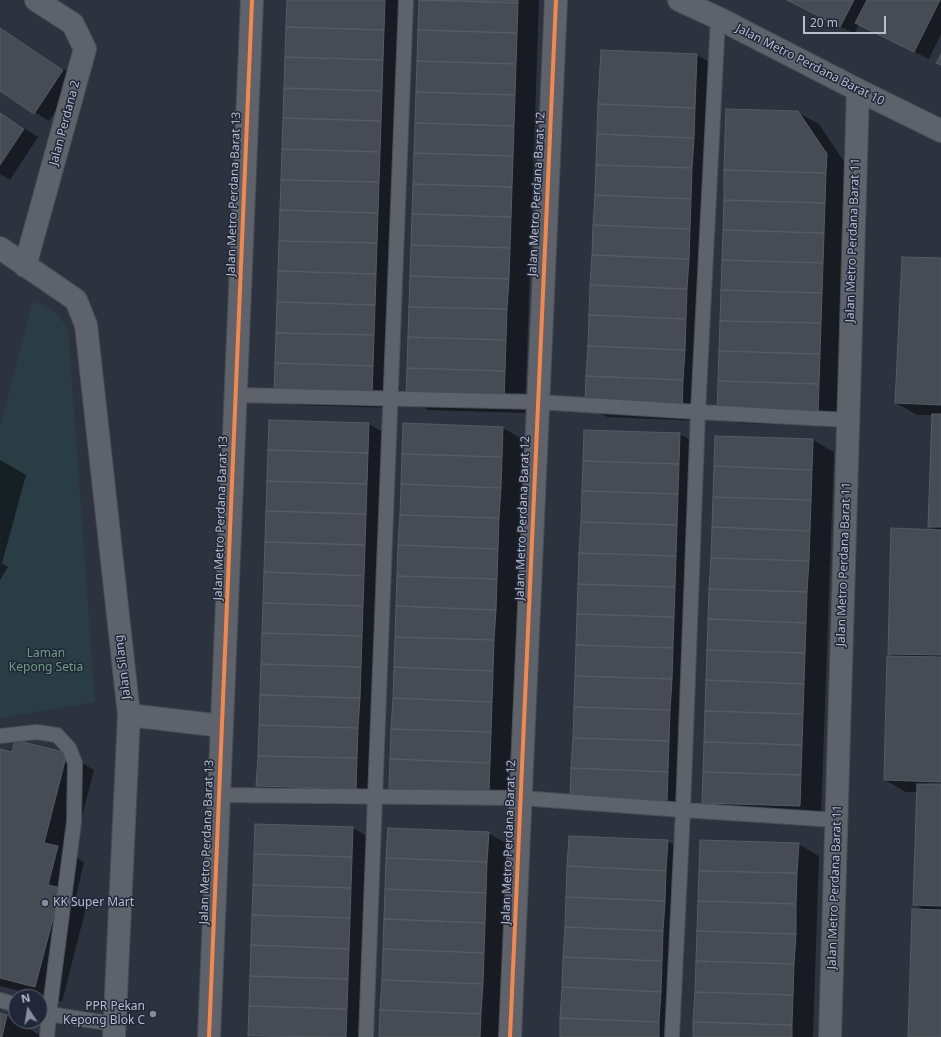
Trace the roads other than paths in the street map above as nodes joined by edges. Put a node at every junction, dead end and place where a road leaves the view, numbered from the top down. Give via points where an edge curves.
1 (36, 0) edge
2 (252, 0) edge
3 (406, 0) edge
4 (556, 0) edge
5 (679, 0) edge
6 (718, 18) junction
7 (858, 90) junction
8 (941, 131) edge
9 (0, 248) edge
10 (25, 266) junction
11 (236, 395) junction
12 (390, 398) junction
13 (538, 402) junction
14 (698, 412) junction
15 (848, 420) junction
16 (129, 715) junction
17 (222, 726) junction
18 (0, 736) edge
19 (219, 795) junction
20 (374, 797) junction
21 (521, 798) junction
22 (683, 810) junction
23 (836, 820) junction
24 (48, 992) edge
25 (48, 1013) edge
26 (114, 1030) edge
27 (209, 1037) edge
28 (366, 1037) edge
29 (510, 1037) edge
30 (672, 1037) edge
31 (830, 1037) edge

1 - 10 street, Jalan Perdana 2 via 73,24 85,49
2 - 11 street, Jalan Metro Perdana Barat 13
3 - 12 lane
4 - 13 street, Jalan Metro Perdana Barat 12
5 - 6 street, Jalan Metro Perdana Barat 10
6 - 7 street, Jalan Metro Perdana Barat 10
6 - 14 lane
7 - 8 street, Jalan Metro Perdana Barat 10
7 - 15 street, Jalan Metro Perdana Barat 11
9 - 10 street
10 - 16 street, Jalan Silang via 76,300 86,325
11 - 12 lane
11 - 17 street, Jalan Metro Perdana Barat 13
12 - 13 lane
12 - 20 lane
13 - 14 lane
13 - 21 street, Jalan Metro Perdana Barat 12
14 - 15 lane
14 - 22 lane
15 - 23 street, Jalan Metro Perdana Barat 11
16 - 17 street
16 - 26 street, Jalan Silang
17 - 19 street, Jalan Metro Perdana Barat 13
18 - 24 lane via 36,732 57,735 69,748 75,763 74,822
19 - 20 lane
19 - 27 street, Jalan Metro Perdana Barat 13
20 - 21 lane
20 - 28 lane
21 - 22 lane
21 - 29 street, Jalan Metro Perdana Barat 12
22 - 23 lane
22 - 30 lane
23 - 31 street, Jalan Metro Perdana Barat 11
25 - 26 lane

